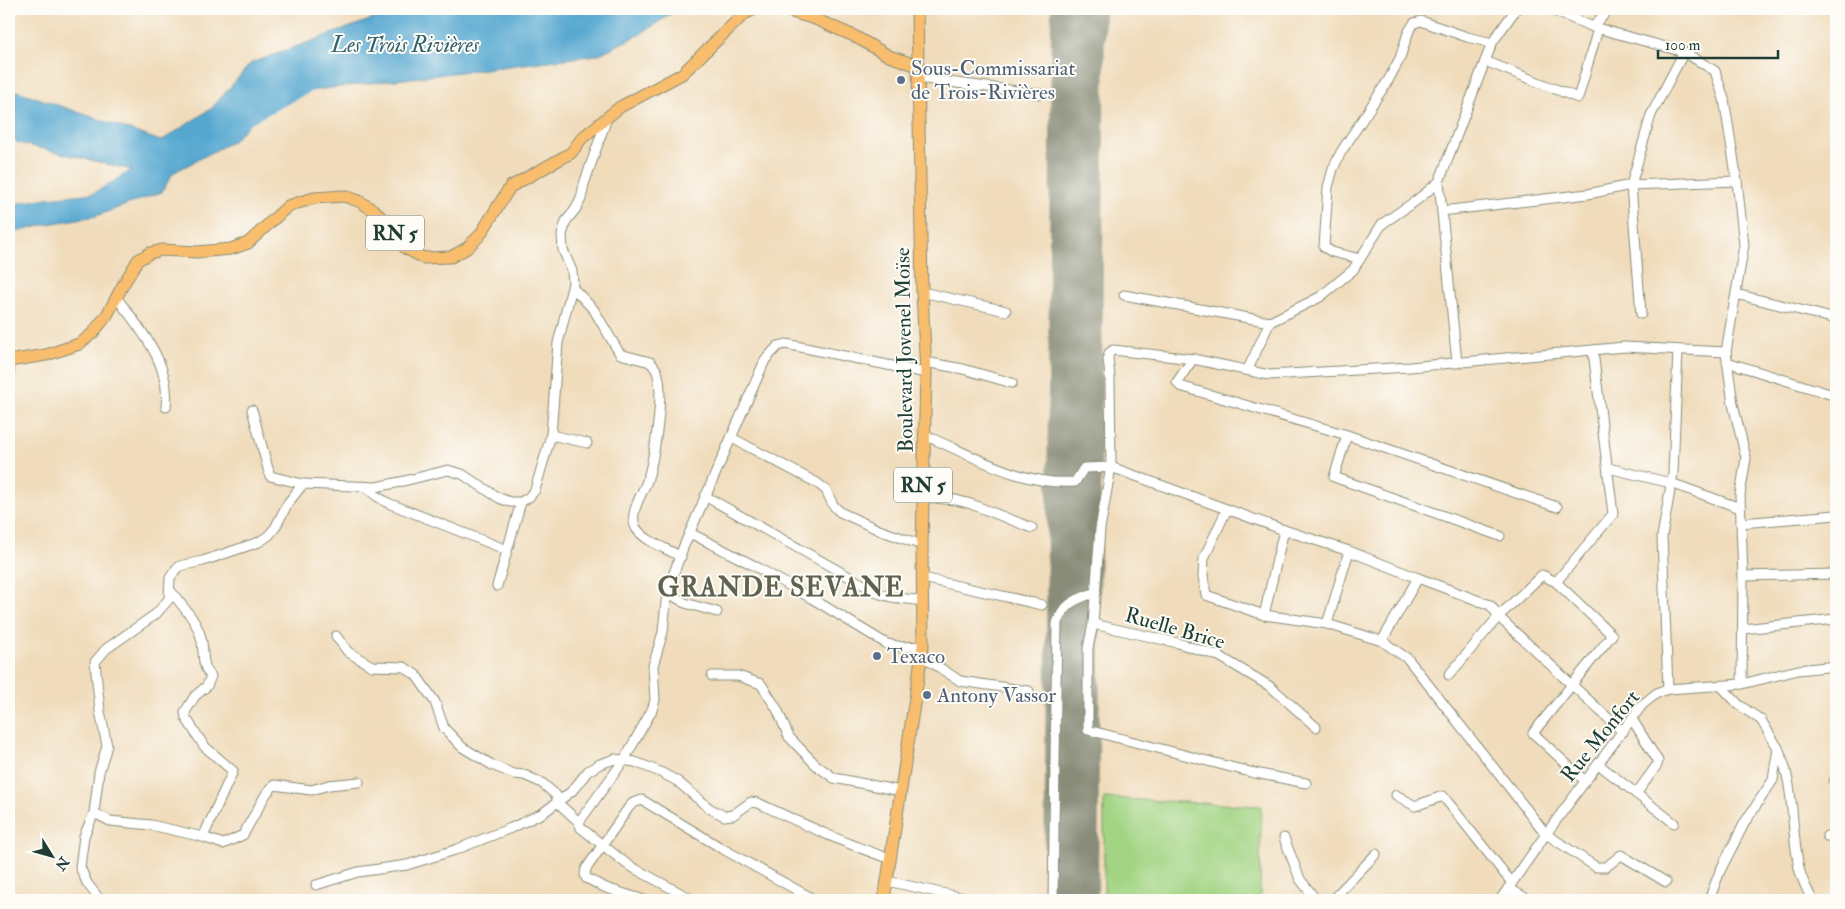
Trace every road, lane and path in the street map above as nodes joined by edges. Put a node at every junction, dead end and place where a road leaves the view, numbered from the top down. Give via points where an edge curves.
1 (755, 9) edge
2 (782, 9) edge
3 (917, 9) edge
4 (1516, 9) edge
5 (1549, 9) edge
6 (1609, 9) edge
7 (1596, 28) junction
8 (1492, 44) junction
9 (1684, 52) junction
10 (1485, 61) junction
11 (918, 72) junction
12 (1041, 94) dead end
13 (607, 118) junction
14 (1737, 181) junction
15 (1439, 182) junction
16 (1631, 185) junction
17 (1442, 211) junction
18 (1360, 259) junction
19 (572, 288) junction
20 (922, 292) junction
21 (1736, 294) junction
22 (1124, 295) dead end
23 (116, 297) junction
24 (1006, 311) dead end
25 (1641, 314) dead end
26 (1836, 319) edge
27 (1270, 322) junction
28 (1678, 350) junction
29 (1593, 351) junction
30 (1726, 357) junction
31 (1193, 358) junction
32 (1458, 363) junction
33 (9, 365) edge
34 (925, 367) junction
35 (1248, 369) junction
36 (1012, 383) dead end
37 (1836, 396) edge
38 (166, 407) dead end
39 (252, 410) dead end
40 (551, 435) junction
41 (924, 435) junction
42 (1347, 435) junction
43 (732, 438) junction
44 (586, 442) dead end
45 (1111, 467) junction
46 (1608, 468) junction
47 (1671, 483) junction
48 (303, 484) junction
49 (364, 486) junction
50 (705, 496) junction
51 (923, 497) junction
52 (521, 502) junction
53 (1557, 507) dead end
54 (1740, 508) junction
55 (1227, 509) junction
56 (1836, 514) edge
57 (1741, 523) junction
58 (1032, 528) dead end
59 (1284, 530) junction
60 (690, 533) junction
61 (1500, 536) dead end
62 (922, 545) junction
63 (507, 550) junction
64 (1349, 551) junction
65 (681, 556) junction
66 (1836, 574) edge
67 (1743, 576) junction
68 (922, 578) junction
69 (1418, 578) junction
70 (1556, 582) junction
71 (497, 586) dead end
72 (170, 590) junction
73 (667, 592) junction
74 (1096, 592) junction
75 (923, 601) junction
76 (1042, 605) dead end
77 (717, 612) dead end
78 (1264, 615) junction
79 (1499, 616) junction
80 (1836, 619) edge
81 (1093, 624) junction
82 (1327, 624) junction
83 (1743, 630) junction
84 (336, 636) dead end
85 (1382, 641) junction
86 (922, 651) junction
87 (1836, 666) edge
88 (1450, 675) dead end
89 (712, 676) dead end
90 (1742, 684) junction
91 (1573, 685) junction
92 (1720, 686) junction
93 (1668, 689) junction
94 (1029, 691) dead end
95 (1632, 719) junction
96 (1316, 727) dead end
97 (1623, 732) junction
98 (1778, 748) junction
99 (624, 760) junction
100 (1598, 764) junction
101 (359, 782) dead end
102 (1585, 782) junction
103 (1306, 783) dead end
104 (901, 791) junction
105 (1636, 794) junction
106 (1396, 795) dead end
107 (558, 803) junction
108 (94, 813) junction
109 (579, 822) junction
110 (1674, 823) dead end
111 (1546, 834) junction
112 (203, 837) junction
113 (1284, 838) dead end
114 (601, 845) junction
115 (1376, 854) dead end
116 (891, 859) junction
117 (887, 881) junction
118 (1666, 882) dead end
119 (316, 885) dead end
120 (1510, 886) junction
121 (100, 900) edge
122 (644, 900) edge
123 (693, 900) edge
124 (815, 900) edge
125 (884, 900) edge
126 (973, 900) edge
127 (1053, 900) edge
128 (1314, 900) edge
129 (1332, 900) edge
130 (1500, 900) edge
131 (1529, 900) edge
132 (1709, 900) edge
133 (1812, 900) edge

1 - 13 main road, RN 5 via 744,14 682,74 620,107
2 - 11 main road via 854,36
3 - 11 main road, Boulevard Jovenel Moïse
4 - 8 street
5 - 7 street
6 - 7 street
7 - 9 street
7 - 10 street via 1578,98
8 - 10 street
8 - 18 street via 1421,21 1414,23 1389,79 1341,152 1328,187 1324,247
9 - 14 street via 1715,71 1724,99
9 - 16 street via 1651,115
10 - 15 street
11 - 12 street
11 - 20 main road, Boulevard Jovenel Moïse / RN 5
13 - 19 street via 581,199 566,221 562,235 563,250 572,271
13 - 23 main road, RN 5 via 582,138 571,152 510,187 480,235 450,258 424,258 405,248 375,210 359,201 344,196 314,198 288,206 248,243 231,249 150,253 138,260
14 - 16 street
14 - 21 street via 1744,245
15 - 17 street
15 - 18 street via 1382,224
16 - 17 street via 1588,194
16 - 25 street
17 - 32 street
18 - 27 street via 1353,270 1320,297
19 - 40 street via 558,343
19 - 65 street via 594,310 620,354 650,362 658,374 659,408 651,466 634,516 635,526 641,535
20 - 24 street
20 - 34 main road, Boulevard Jovenel Moïse / RN 5
21 - 26 street
21 - 30 street
22 - 27 street
23 - 33 main road, RN 5 via 98,327 80,344
23 - 38 street via 160,361 167,382
27 - 35 street
28 - 29 street via 1624,347
28 - 30 street
28 - 47 street
29 - 32 street
29 - 46 street
30 - 37 street
30 - 54 street via 1732,404 1746,458
31 - 35 street
31 - 42 street via 1177,382 1180,386
31 - 45 street via 1113,350 1109,353
32 - 35 street via 1269,375
34 - 36 street via 963,369
34 - 41 main road, Boulevard Jovenel Moïse / RN 5
34 - 43 street via 794,345 778,346 765,360
39 - 48 street via 270,476
40 - 44 street
40 - 52 street via 535,490
41 - 45 street via 1035,480 1075,482 1084,468
41 - 51 main road, Boulevard Jovenel Moïse / RN 5
42 - 53 street
42 - 61 street via 1334,477
43 - 50 street
43 - 62 street via 817,483 826,490 840,512
45 - 55 street
45 - 74 street via 1100,529
46 - 47 street
46 - 70 street via 1613,514
47 - 54 street
47 - 93 street via 1662,537
48 - 49 street
48 - 72 street via 268,536 241,549 180,566 172,573
49 - 52 street via 400,482 448,470 470,478 499,498
49 - 63 street via 388,503
50 - 60 street
50 - 75 street via 880,594
51 - 58 street via 971,504
51 - 62 main road, Boulevard Jovenel Moïse / RN 5
52 - 63 street
54 - 57 street
55 - 59 street
55 - 78 street via 1204,558 1206,595
56 - 57 street
57 - 67 street
59 - 64 street
59 - 78 street
60 - 65 street
60 - 86 street via 786,584 887,644
62 - 68 main road, Boulevard Jovenel Moïse / RN 5
63 - 71 street
64 - 69 street
64 - 82 street
65 - 73 street
66 - 67 street
67 - 83 street
68 - 75 main road, Boulevard Jovenel Moïse / RN 5
68 - 76 street
69 - 79 street via 1490,605
69 - 85 street
70 - 79 street via 1542,575
70 - 91 street via 1612,635
72 - 108 street via 169,599 156,614 106,649 95,662 107,746 99,772
72 - 112 street via 191,617 201,637 205,670 211,676 185,712 186,718 204,746 233,771
73 - 77 street via 686,604
73 - 99 street via 663,632 653,666 655,700 646,723
74 - 81 street
74 - 127 street via 1074,600 1057,622
75 - 86 main road, Boulevard Jovenel Moïse / RN 5
78 - 82 street
79 - 88 street
79 - 91 street
80 - 83 street
81 - 96 street, Ruelle Brice via 1178,643 1219,656 1271,687
81 - 103 street via 1088,648 1088,730 1250,772
82 - 85 street
83 - 90 street
84 - 107 street via 348,652 372,666 404,666 416,675 435,702 444,728 462,748 492,765 542,782 556,794
85 - 111 street via 1408,659
86 - 94 street via 960,681
86 - 104 main road, Boulevard Jovenel Moïse / RN 5
87 - 90 street, Rue Monfort via 1798,670
89 - 104 street via 738,676 761,684 789,737 816,765 834,778
90 - 92 street, Rue Monfort
91 - 97 street
91 - 102 street via 1533,733
92 - 93 street, Rue Monfort
92 - 98 street via 1761,720
93 - 95 street, Rue Monfort via 1642,705
95 - 97 street, Rue Monfort
95 - 105 street via 1658,762
97 - 100 street, Rue Monfort
98 - 132 street via 1773,780 1745,822
98 - 133 street via 1789,781 1801,873
99 - 107 street via 600,764
99 - 109 street
99 - 116 street via 677,781 709,808 724,816 732,815 751,802 758,803 862,850
100 - 102 street, Rue Monfort
100 - 105 street
101 - 112 street via 311,790 274,785 243,835 223,844
102 - 111 street, Rue Monfort
104 - 116 main road, Boulevard Jovenel Moïse / RN 5
105 - 110 street
106 - 120 street via 1415,806 1444,796
107 - 109 street
107 - 119 street via 543,813 455,850 407,865 358,872
108 - 112 street via 110,821 151,825
108 - 121 street via 84,836 80,867
109 - 114 street via 580,828
111 - 118 street via 1596,867 1606,867 1620,855
111 - 120 street, Rue Monfort
113 - 128 street via 1300,879
114 - 122 street via 586,869 586,878
114 - 123 street via 637,870
114 - 124 street via 629,807 642,800
115 - 129 street
116 - 117 main road, Boulevard Jovenel Moïse / RN 5
117 - 125 main road, Boulevard Jovenel Moïse / RN 5
117 - 126 street
120 - 130 street, Rue Monfort
120 - 131 street

